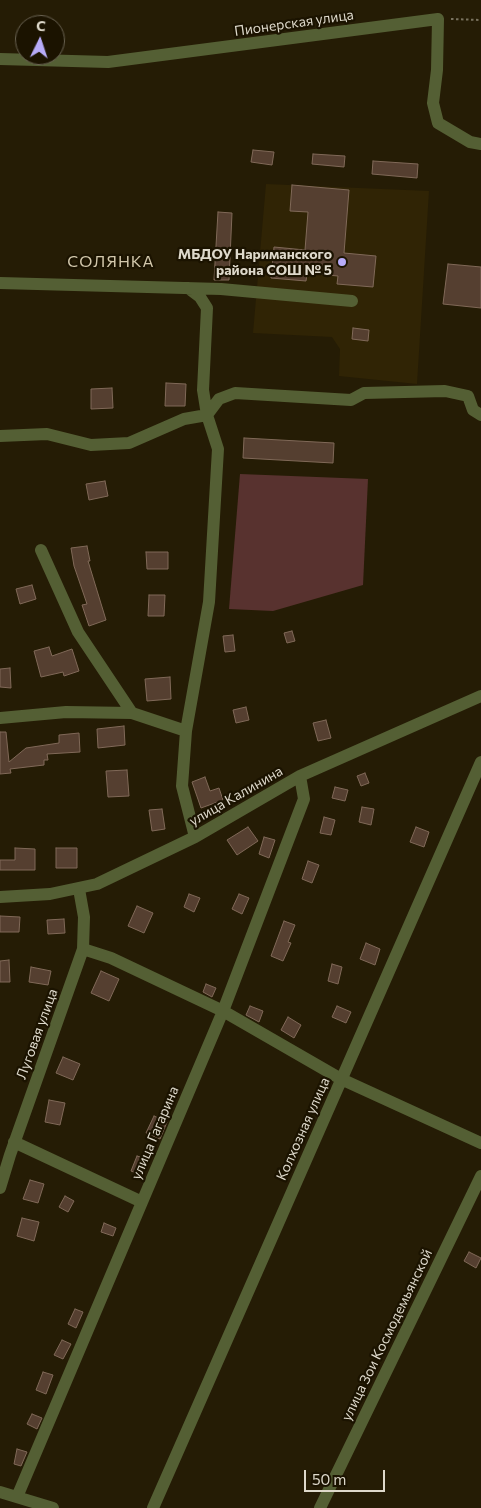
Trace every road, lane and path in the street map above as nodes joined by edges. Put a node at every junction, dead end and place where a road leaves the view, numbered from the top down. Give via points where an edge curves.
1 (438, 19) junction
2 (481, 20) edge
3 (0, 59) edge
4 (481, 144) edge
5 (0, 283) edge
6 (188, 288) junction
7 (352, 301) dead end
8 (207, 415) junction
9 (481, 415) edge
10 (0, 436) edge
11 (41, 550) dead end
12 (481, 696) edge
13 (132, 712) junction
14 (0, 718) edge
15 (186, 731) junction
16 (481, 762) edge
17 (300, 776) junction
18 (195, 837) junction
19 (78, 889) junction
20 (0, 897) edge
21 (83, 949) junction
22 (223, 1011) junction
23 (342, 1079) junction
24 (14, 1142) junction
25 (481, 1144) edge
26 (481, 1176) edge
27 (1, 1184) edge
28 (142, 1202) junction
29 (0, 1492) edge
30 (17, 1497) junction
31 (53, 1508) edge
32 (153, 1508) edge
33 (320, 1508) edge

1 - 2 path
1 - 3 street, Пионерская улица via 108,62
1 - 4 street via 433,103 438,123 470,142
5 - 6 street
6 - 7 street
6 - 8 street via 200,297 207,308 203,390
8 - 9 street via 219,399 235,393 351,400 364,392 445,391 468,396 473,410
8 - 10 street via 184,419 129,442 91,445 47,434
8 - 15 street via 218,449 209,602
11 - 13 street via 78,632
12 - 17 street, улица Калинина
13 - 14 street via 66,712
13 - 15 street
15 - 18 street via 182,786
16 - 23 street, Колхозная улица
17 - 18 street, улица Калинина
17 - 22 street, улица Гагарина via 304,799
18 - 19 street, улица Калинина via 97,884
19 - 20 street, улица Калинина
19 - 21 street, Луговая улица via 84,917
21 - 22 street via 111,958
21 - 24 street, Луговая улица
22 - 23 street
22 - 28 street, улица Гагарина
23 - 25 street
23 - 32 street, Колхозная улица
24 - 27 street, Луговая улица
24 - 28 street
26 - 33 street, улица Зои Космодемьянской
28 - 30 street, улица Гагарина
29 - 30 street
30 - 31 street

